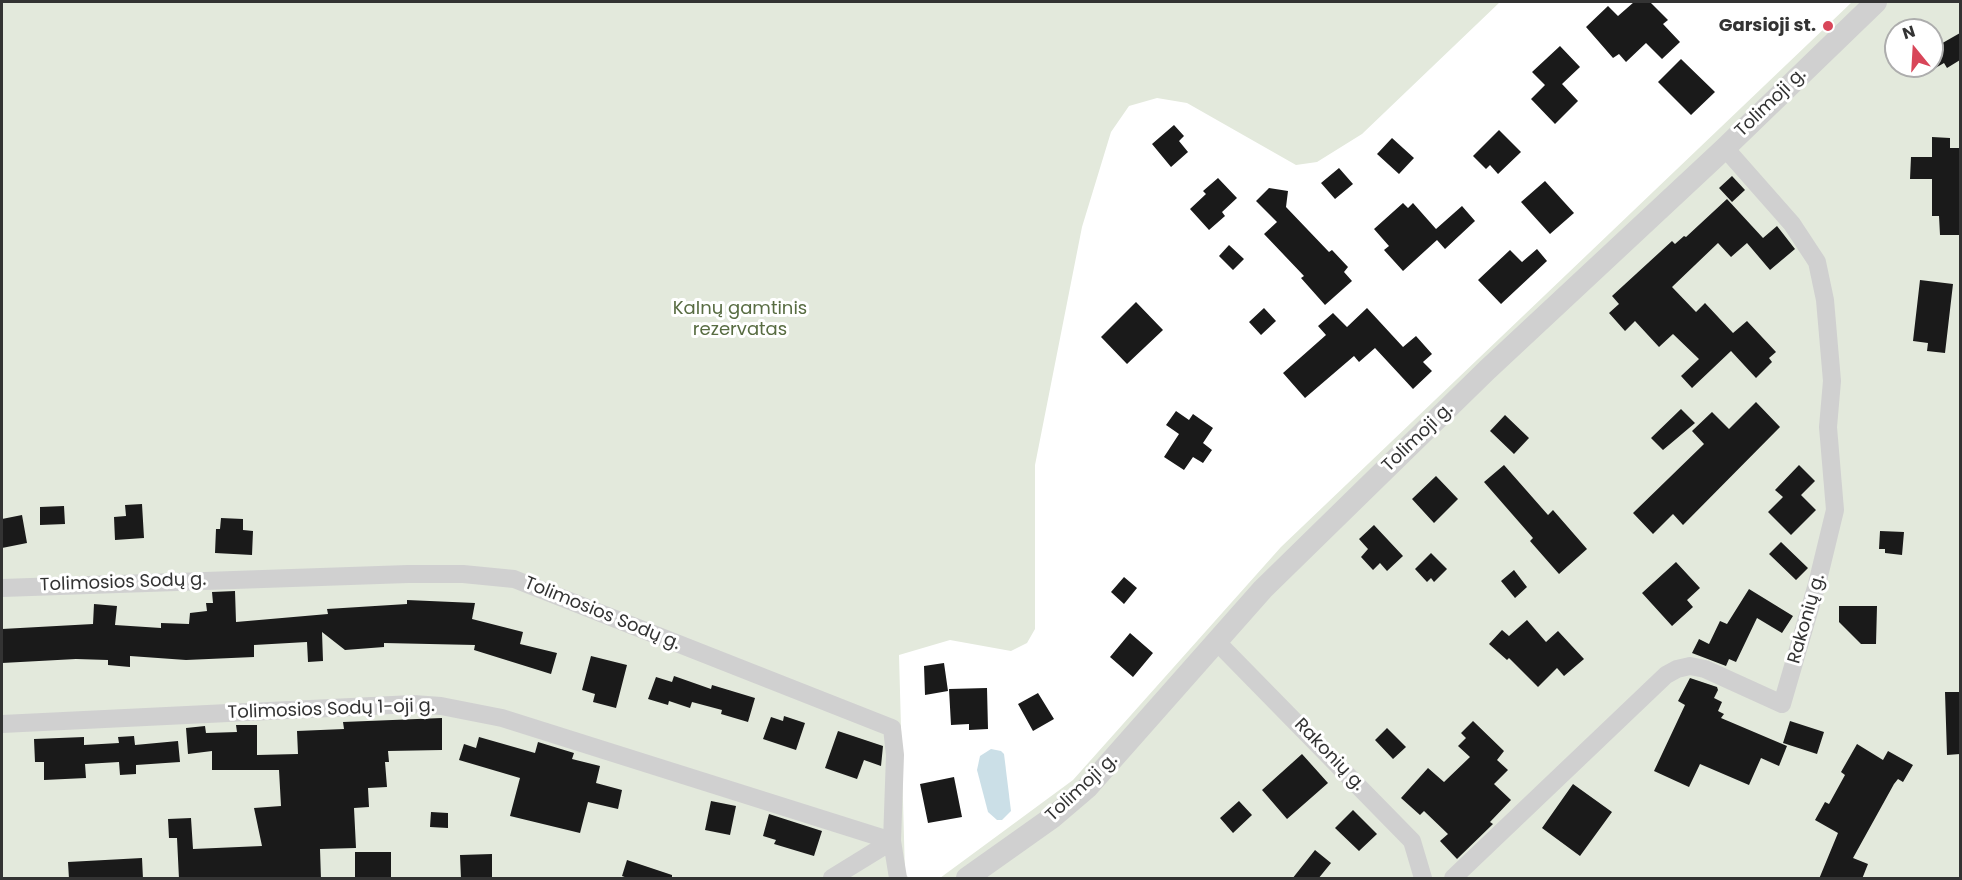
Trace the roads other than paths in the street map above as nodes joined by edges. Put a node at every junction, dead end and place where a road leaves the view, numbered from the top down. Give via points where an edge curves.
1 (1876, 2) edge
2 (1725, 148) junction
3 (2, 588) edge
4 (1217, 642) junction
5 (2, 724) edge
6 (892, 842) junction
7 (832, 879) edge
8 (898, 879) edge
9 (968, 879) edge
10 (1424, 879) edge
11 (1453, 879) edge

1 - 2 street, Tolimoji g.
2 - 4 street, Tolimoji g. via 1487,370 1263,589
2 - 11 street, Rakonių g. via 1792,224 1817,262 1825,300 1832,381 1828,438 1835,510 1782,704 1705,669 1677,669 1666,675
3 - 6 street, Tolimosios Sodų g. via 408,574 514,579 892,728
4 - 9 street, Tolimoji g. via 1087,788
4 - 10 street, Rakonių g. via 1412,842
5 - 6 street, Tolimosios Sodų 1-oji g. via 413,704 441,706 502,718
6 - 7 street
6 - 8 street, Tolimosios Sodų g.

